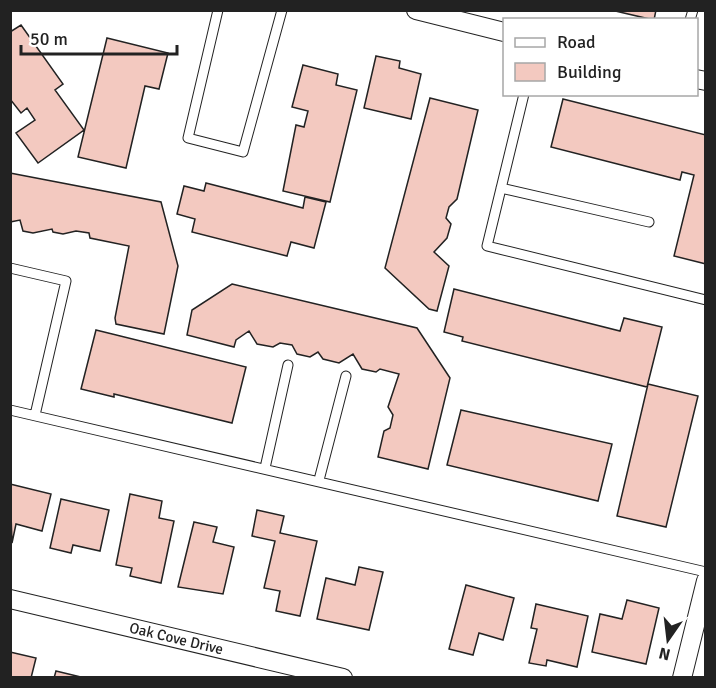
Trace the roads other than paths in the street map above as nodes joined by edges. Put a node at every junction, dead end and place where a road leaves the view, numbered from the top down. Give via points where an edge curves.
1 (218, 10) edge
2 (282, 10) edge
3 (416, 10) edge
4 (503, 32) edge
5 (524, 96) edge
6 (501, 188) junction
7 (650, 222) dead end
8 (10, 268) edge
9 (705, 300) edge
10 (288, 365) dead end
11 (346, 376) dead end
12 (10, 410) edge
13 (35, 415) junction
14 (265, 468) junction
15 (319, 480) junction
16 (705, 572) edge
17 (705, 581) edge
18 (10, 599) edge
19 (343, 678) edge
20 (682, 678) edge

1 - 2 lane via 188,138 243,152
3 - 4 street
5 - 6 lane
6 - 7 lane
6 - 9 lane via 487,246
8 - 13 lane via 66,281
10 - 14 lane
11 - 15 lane
12 - 13 lane
13 - 14 lane
14 - 15 lane
15 - 16 lane
17 - 20 street
18 - 19 street, Oak Cove Drive

